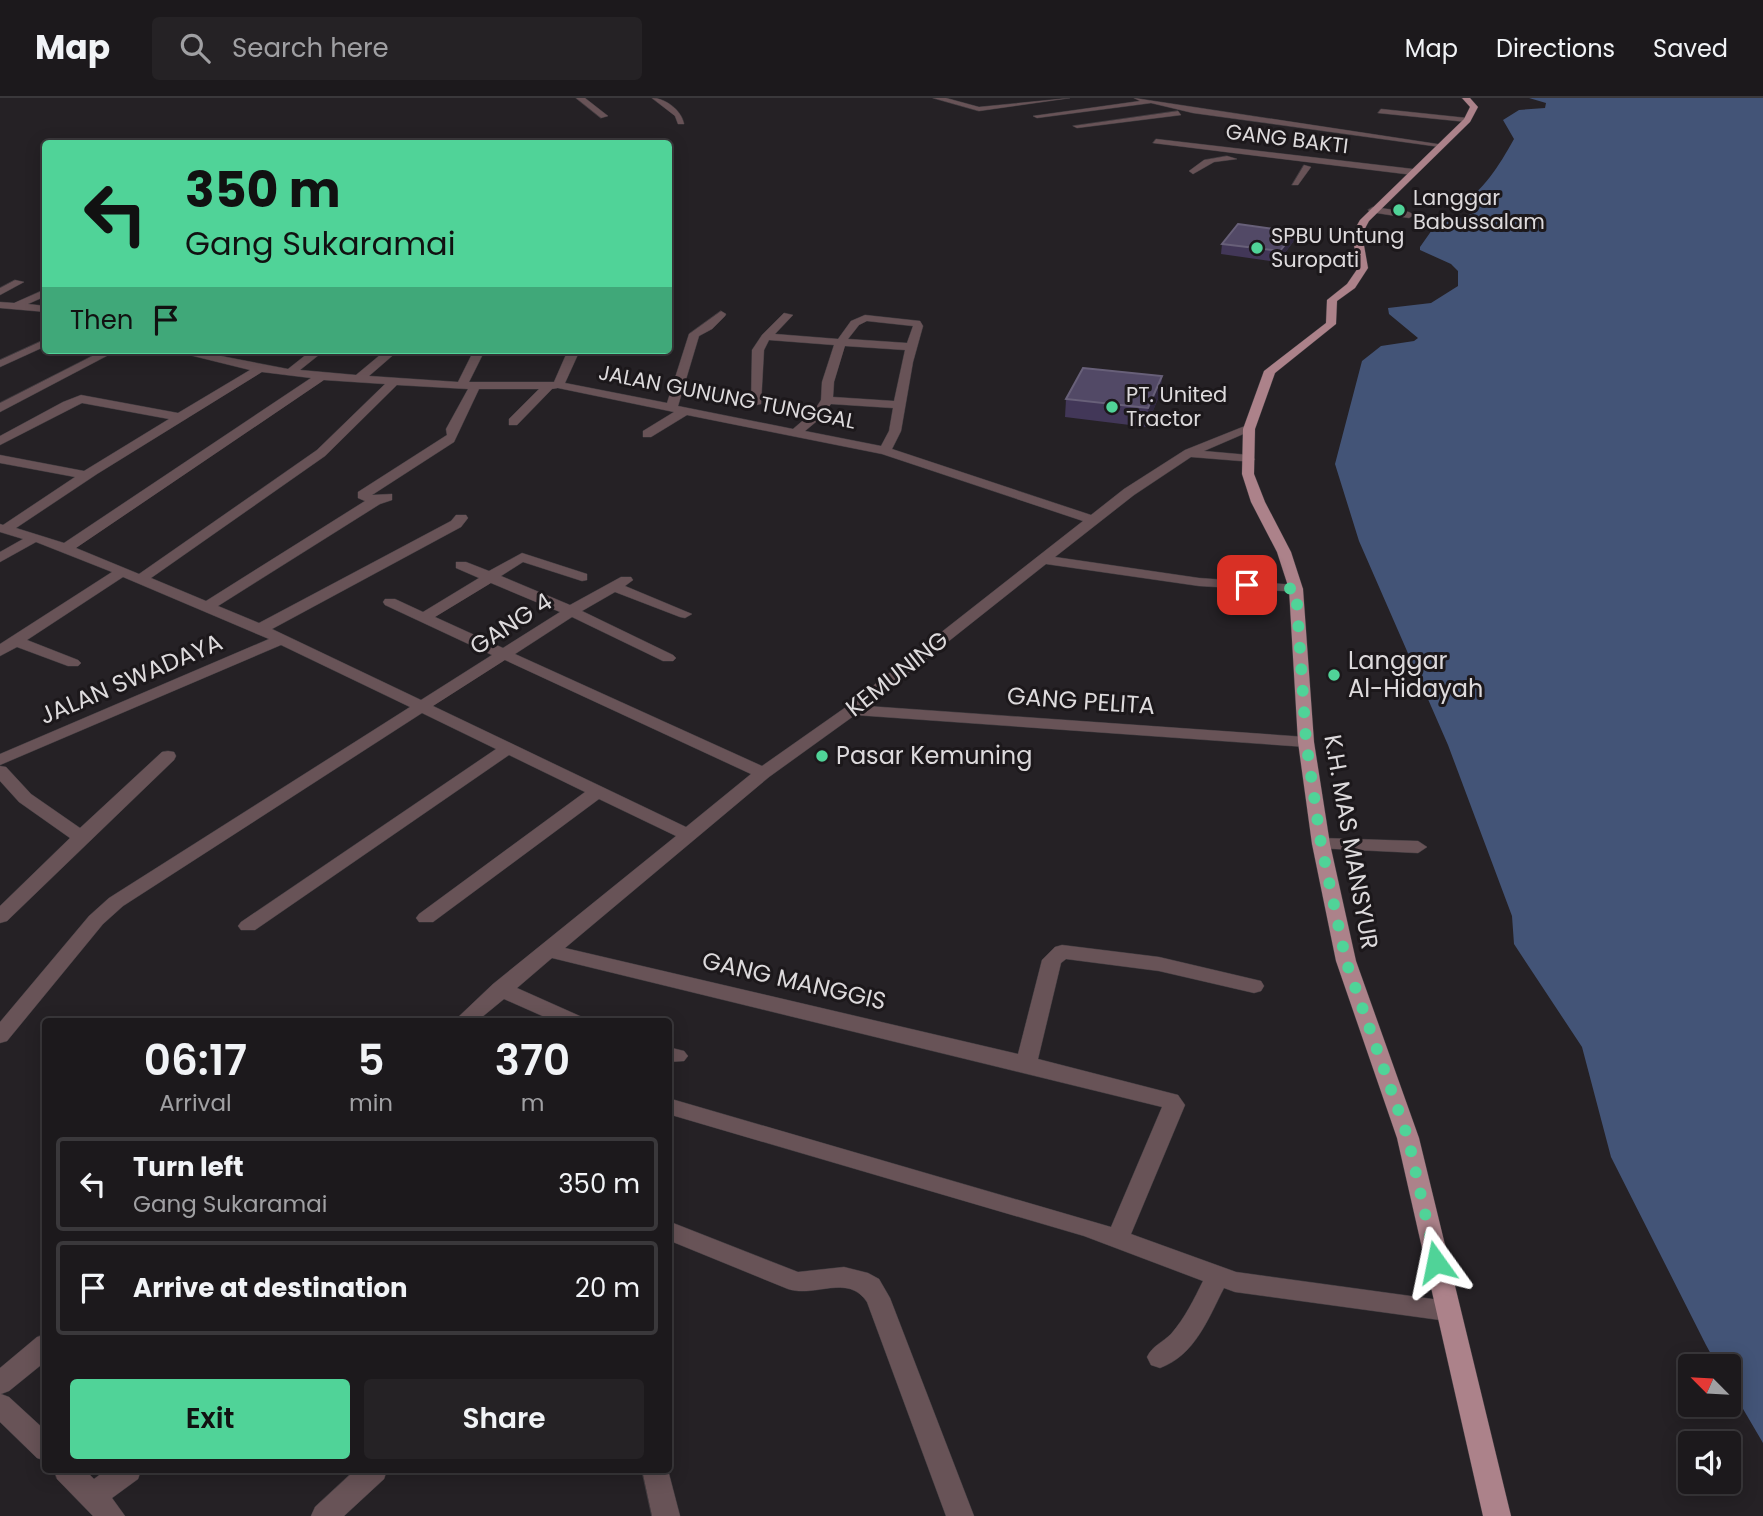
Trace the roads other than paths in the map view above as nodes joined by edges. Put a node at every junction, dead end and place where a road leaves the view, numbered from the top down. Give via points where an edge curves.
1 (580, 98) edge
2 (656, 98) edge
3 (937, 98) edge
4 (943, 98) edge
5 (1066, 98) edge
6 (1138, 98) edge
7 (1466, 98) edge
8 (1148, 102) junction
9 (1193, 111) junction
10 (1381, 111) dead end
11 (604, 116) dead end
12 (1037, 116) dead end
13 (1467, 120) junction
14 (681, 122) dead end
15 (1077, 126) dead end
16 (1367, 130) junction
17 (1410, 131) dead end
18 (1442, 138) junction
19 (1156, 142) dead end
20 (1351, 146) dead end
21 (1307, 167) junction
22 (1193, 171) dead end
23 (1410, 175) junction
24 (1295, 183) dead end
25 (1373, 211) junction
26 (1409, 215) dead end
27 (19, 282) dead end
28 (0, 292) edge
29 (42, 294) edge
30 (0, 305) edge
31 (19, 307) junction
32 (42, 309) edge
33 (721, 314) dead end
34 (788, 315) dead end
35 (0, 317) edge
36 (766, 337) junction
37 (840, 343) junction
38 (42, 344) edge
39 (912, 347) junction
40 (104, 354) edge
41 (193, 354) edge
42 (314, 354) edge
43 (388, 354) edge
44 (477, 354) dead end
45 (572, 354) edge
46 (0, 364) edge
47 (260, 369) junction
48 (290, 373) junction
49 (322, 376) junction
50 (358, 379) junction
51 (394, 381) junction
52 (469, 385) junction
53 (553, 385) junction
54 (827, 400) junction
55 (755, 404) dead end
56 (899, 405) junction
57 (672, 407) junction
58 (0, 408) edge
59 (686, 410) junction
60 (180, 417) junction
61 (513, 422) dead end
62 (1249, 429) junction
63 (797, 432) junction
64 (647, 434) dead end
65 (0, 441) edge
66 (885, 452) junction
67 (1189, 453) junction
68 (0, 459) edge
69 (1249, 459) junction
70 (85, 475) junction
71 (461, 518) dead end
72 (1093, 520) junction
73 (3, 529) edge
74 (35, 537) junction
75 (66, 548) junction
76 (0, 558) edge
77 (1044, 560) junction
78 (461, 565) dead end
79 (122, 572) junction
80 (490, 575) junction
81 (582, 577) dead end
82 (139, 580) junction
83 (1296, 589) junction
84 (390, 602) dead end
85 (206, 607) junction
86 (571, 611) junction
87 (685, 614) dead end
88 (425, 617) junction
89 (260, 629) junction
90 (280, 640) junction
91 (16, 641) junction
92 (0, 651) edge
93 (506, 654) junction
94 (668, 658) dead end
95 (73, 663) dead end
96 (421, 708) junction
97 (852, 710) junction
98 (1306, 741) junction
99 (507, 750) junction
100 (168, 756) dead end
101 (0, 760) edge
102 (0, 771) edge
103 (763, 773) junction
104 (595, 793) junction
105 (686, 835) junction
106 (81, 837) junction
107 (1321, 844) junction
108 (1418, 846) dead end
109 (10, 898) edge
110 (0, 917) edge
111 (426, 918) dead end
112 (248, 926) dead end
113 (549, 951) junction
114 (1254, 986) dead end
115 (500, 989) junction
116 (467, 1018) edge
117 (566, 1018) edge
118 (0, 1036) edge
119 (1026, 1063) junction
120 (672, 1107) edge
121 (672, 1232) edge
122 (1118, 1238) junction
123 (1218, 1276) junction
124 (1447, 1311) junction
125 (42, 1348) edge
126 (1160, 1357) dead end
127 (0, 1383) edge
128 (0, 1405) edge
129 (42, 1445) edge
130 (70, 1473) edge
131 (124, 1473) edge
132 (371, 1473) edge
133 (656, 1473) edge
134 (93, 1496) junction
135 (111, 1516) edge
136 (325, 1516) edge
137 (666, 1516) edge
138 (960, 1516) edge
139 (1497, 1516) edge

1 - 11 street
2 - 14 street
3 - 4 street
3 - 5 street via 979,109
6 - 8 street
7 - 13 main road via 1474,107
8 - 9 street
8 - 12 street
9 - 15 street
9 - 16 street
10 - 13 street
13 - 18 main road, K.H. MAS MANSYUR
16 - 17 street
16 - 18 street
16 - 20 street
18 - 23 main road, K.H. MAS MANSYUR
19 - 23 street, GANG BAKTI
21 - 22 street via 1226,158 1203,162
21 - 23 street
21 - 24 street
23 - 25 main road, K.H. MAS MANSYUR
25 - 26 street
25 - 62 main road, K.H. MAS MANSYUR via 1356,234 1363,268 1357,279 1332,300 1331,324 1270,371
27 - 28 street
29 - 31 street
30 - 31 street
31 - 32 street
31 - 35 street
33 - 57 street via 694,334
34 - 36 street
36 - 37 street
36 - 55 street via 758,350
37 - 39 street
37 - 39 street via 849,329 865,318 916,323
37 - 54 street
38 - 46 street
39 - 56 street
40 - 58 street
41 - 47 street, JALAN GUNUNG TUNGGAL
42 - 48 street
43 - 50 street
44 - 52 street
45 - 53 street
47 - 48 street, JALAN GUNUNG TUNGGAL
47 - 60 street
48 - 49 street, JALAN GUNUNG TUNGGAL
49 - 50 street, JALAN GUNUNG TUNGGAL
49 - 75 street
50 - 51 street, JALAN GUNUNG TUNGGAL
51 - 52 street, JALAN GUNUNG TUNGGAL
51 - 82 street via 321,453
52 - 53 street, JALAN GUNUNG TUNGGAL
52 - 85 street via 453,436 363,495 381,499
53 - 57 street, JALAN GUNUNG TUNGGAL
53 - 61 street
54 - 56 street
54 - 63 street
56 - 66 street
57 - 59 street, JALAN GUNUNG TUNGGAL
59 - 63 street, JALAN GUNUNG TUNGGAL
59 - 64 street
60 - 65 street via 81,399
60 - 70 street
62 - 67 street, KEMUNING
62 - 69 main road, K.H. MAS MANSYUR
63 - 66 street, JALAN GUNUNG TUNGGAL
66 - 72 street, JALAN GUNUNG TUNGGAL
67 - 69 street
67 - 72 street, KEMUNING
68 - 70 street
69 - 83 main road, K.H. MAS MANSYUR via 1248,474 1258,502 1284,552
70 - 73 street
71 - 89 street
72 - 77 street, KEMUNING
73 - 74 street
74 - 75 street
74 - 76 street
75 - 79 street
77 - 83 street via 1199,582
77 - 97 street, KEMUNING
78 - 80 street
79 - 82 street
79 - 91 street
80 - 81 street via 524,557
80 - 86 street
80 - 88 street
82 - 85 street
83 - 98 main road, K.H. MAS MANSYUR
84 - 88 street
85 - 89 street
86 - 87 street, GANG 4 via 620,583
86 - 93 street, GANG 4
86 - 94 street
88 - 93 street
89 - 90 street
90 - 96 street
90 - 101 street, JALAN SWADAYA
91 - 92 street
91 - 95 street
93 - 96 street, GANG 4
93 - 103 street
96 - 99 street
96 - 118 street, GANG 4 via 116,902
97 - 98 street, GANG PELITA
97 - 103 street, KEMUNING
98 - 107 main road, K.H. MAS MANSYUR
99 - 104 street
99 - 112 street
100 - 106 street
102 - 106 street via 26,798
103 - 105 street, KEMUNING
104 - 105 street
104 - 111 street
105 - 113 street, KEMUNING
106 - 109 street
107 - 108 street
107 - 124 main road, K.H. MAS MANSYUR via 1346,961 1408,1138
109 - 110 street
113 - 115 street, KEMUNING
113 - 119 street, GANG MANGGIS
114 - 119 street via 1159,964 1059,952 1052,960
115 - 116 street, KEMUNING
115 - 117 street
119 - 122 street, GANG MANGGIS via 1173,1103
120 - 122 street
121 - 138 street via 797,1282 845,1277 870,1286
122 - 123 street
123 - 124 street via 1251,1285
123 - 126 street via 1181,1340
124 - 139 main road, K.H. MAS MANSYUR
125 - 127 street
128 - 129 street
130 - 134 street
131 - 134 street
132 - 136 street
133 - 137 street
134 - 135 street

